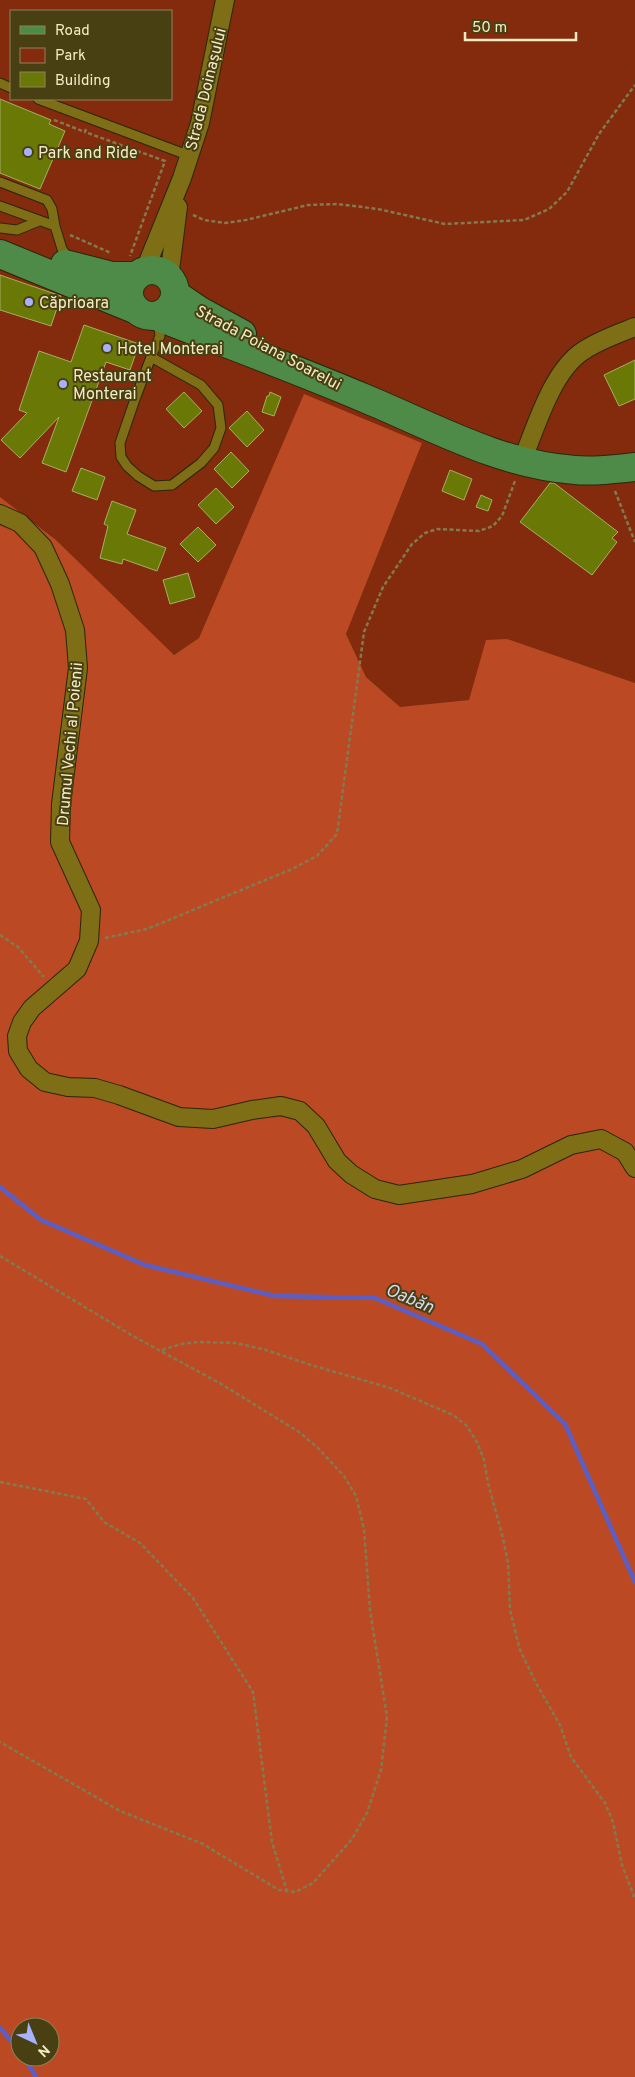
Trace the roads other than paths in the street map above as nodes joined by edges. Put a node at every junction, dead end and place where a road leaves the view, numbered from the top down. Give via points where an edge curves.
1 (225, 0) edge
2 (41, 100) edge
3 (190, 156) junction
4 (182, 178) junction
5 (0, 182) edge
6 (0, 206) edge
7 (39, 221) junction
8 (55, 226) junction
9 (1, 238) edge
10 (73, 266) junction
11 (151, 276) junction
12 (148, 314) junction
13 (635, 327) edge
14 (152, 356) junction
15 (365, 398) junction
16 (522, 461) junction
17 (623, 468) edge
18 (0, 514) edge
19 (635, 1168) edge

1 - 3 street, Strada Doinașului via 212,72
2 - 3 lane
3 - 4 street, Strada Doinașului
4 - 11 street, Strada Doinașului
4 - 11 street, Strada Doinașului via 178,208
5 - 8 lane via 47,200
6 - 7 lane
7 - 8 lane
7 - 9 lane
8 - 10 lane via 62,249
9 - 10 main road
9 - 12 main road, Strada Poiana Soarelui
10 - 11 main road via 112,276
11 - 12 main road via 132,282 130,296
11 - 12 main road via 171,306
11 - 15 main road, Strada Poiana Soarelui via 214,319
12 - 14 lane via 159,328 160,336
12 - 15 main road, Strada Poiana Soarelui
13 - 16 street via 598,342 568,365 555,383
14 - 14 lane via 201,385 218,405 221,428 214,448 200,463 172,484 154,486 127,466 121,457 120,443
15 - 16 main road, Strada Poiana Soarelui via 464,441
16 - 17 main road, Strada Poiana Soarelui via 574,470
18 - 19 street, Drumul Vechi al Poienii via 20,523 43,547 60,584 75,630 78,668 61,804 60,842 91,910 89,941 77,969 32,1008 22,1022 17,1036 18,1051 29,1069 45,1082 119,1094 179,1117 213,1119 281,1106 300,1111 316,1126 337,1161 351,1174 375,1189 399,1195 472,1184 522,1169 571,1145 601,1138 625,1152

